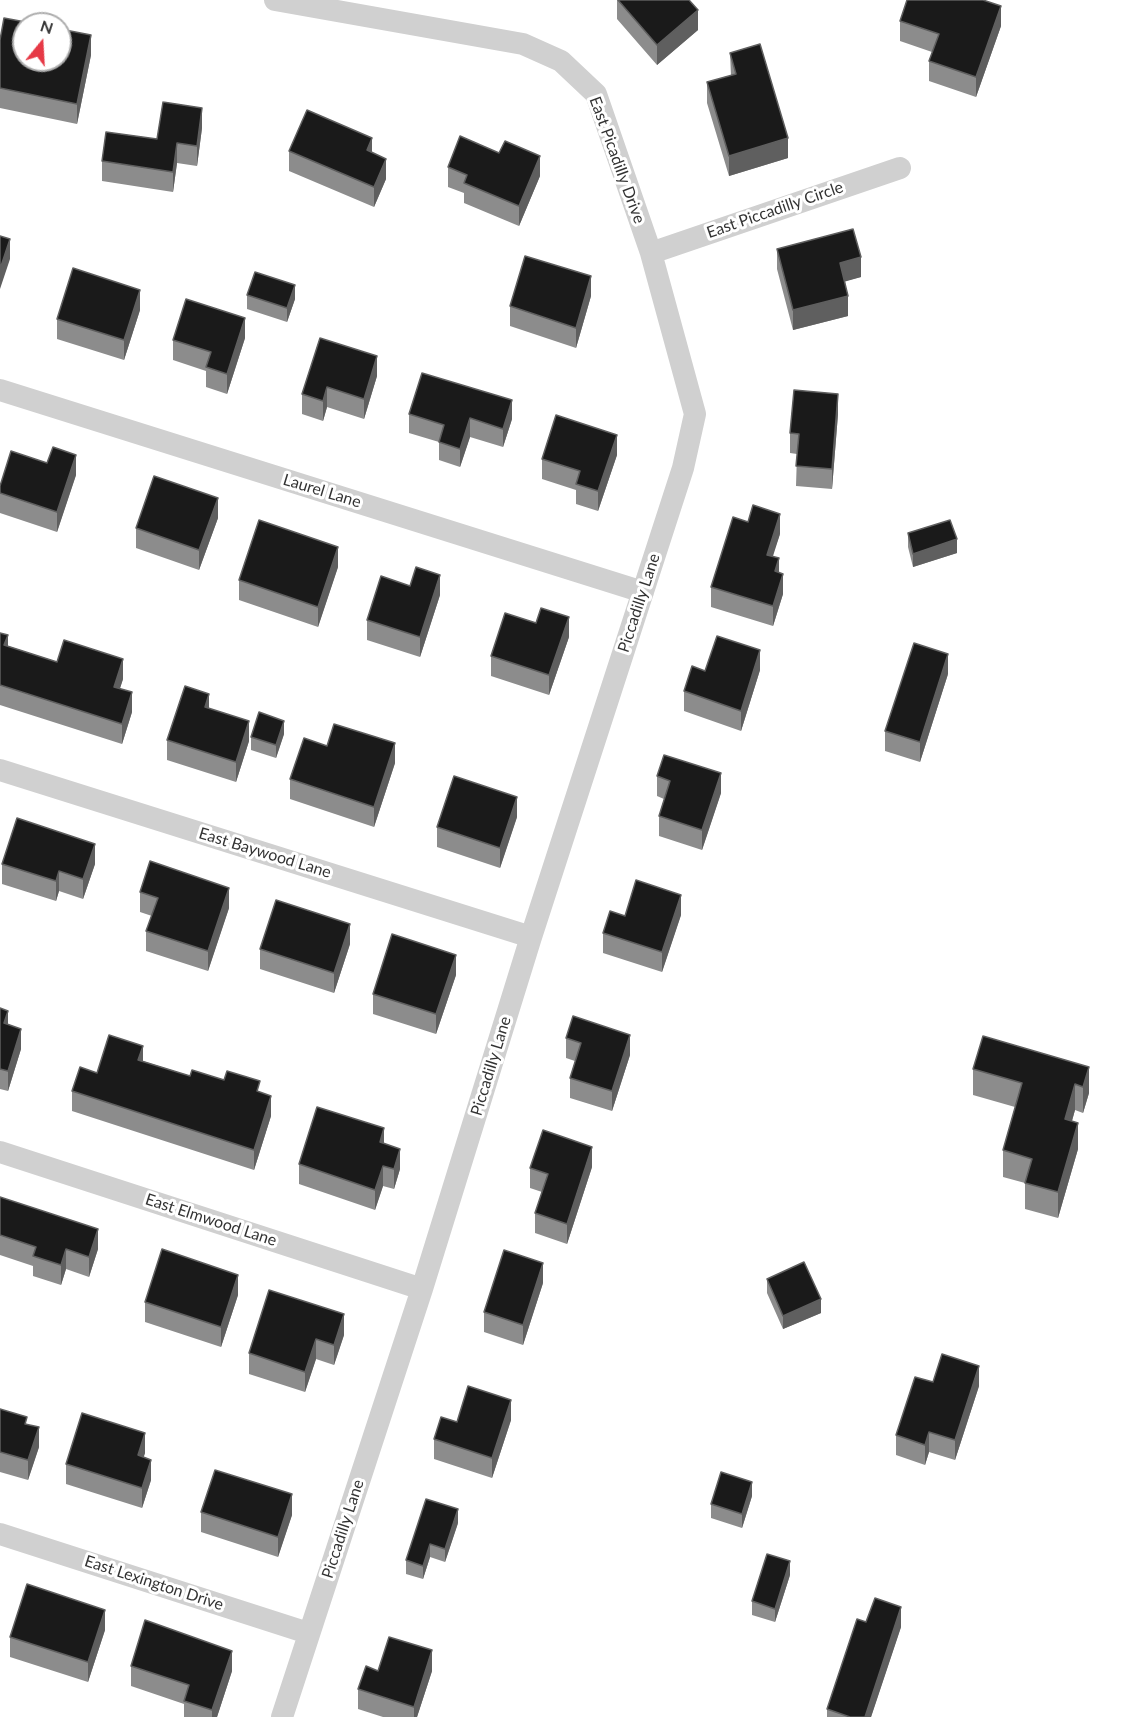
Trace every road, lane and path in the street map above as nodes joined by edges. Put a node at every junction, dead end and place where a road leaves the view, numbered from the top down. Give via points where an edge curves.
1 (275, 0) edge
2 (900, 168) dead end
3 (651, 253) junction
4 (0, 390) edge
5 (695, 414) joint
6 (643, 592) junction
7 (0, 770) edge
8 (531, 937) junction
9 (0, 1152) edge
10 (422, 1288) junction
11 (0, 1534) edge
12 (308, 1633) junction
13 (282, 1717) edge

1 - 3 street, East Picadilly Drive via 523,44 561,61 596,94
2 - 3 street, East Piccadilly Circle
3 - 5 street, East Picadilly Drive
4 - 6 street, Laurel Lane
5 - 6 street, Piccadilly Lane via 683,468
6 - 8 street, Piccadilly Lane
7 - 8 street, East Baywood Lane
8 - 10 street, Piccadilly Lane
9 - 10 street, East Elmwood Lane
10 - 12 street, Piccadilly Lane
11 - 12 street, East Lexington Drive
12 - 13 street, Piccadilly Lane

